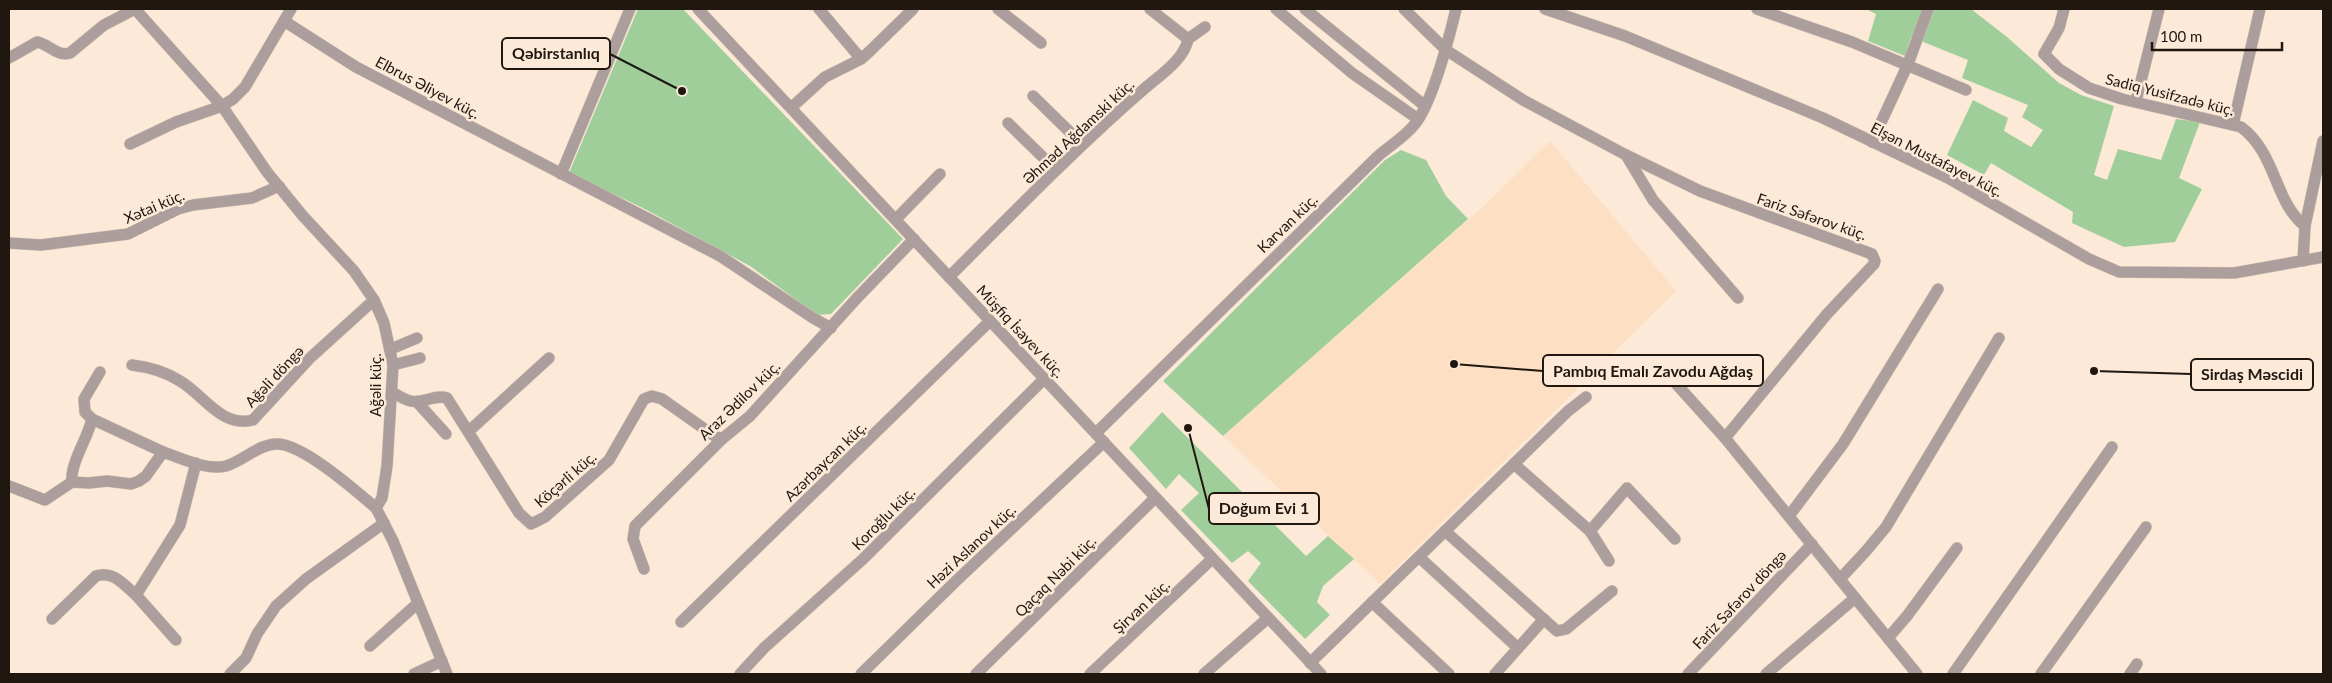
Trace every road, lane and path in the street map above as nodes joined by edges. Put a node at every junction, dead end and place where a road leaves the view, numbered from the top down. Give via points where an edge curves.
1 (134, 9) edge
2 (291, 9) edge
3 (630, 9) edge
4 (698, 9) edge
5 (819, 9) edge
6 (913, 9) edge
7 (998, 9) edge
8 (1150, 9) edge
9 (1276, 9) edge
10 (1305, 9) edge
11 (1404, 9) edge
12 (1456, 9) edge
13 (1545, 9) edge
14 (1757, 9) edge
15 (1928, 9) edge
16 (2064, 9) edge
17 (2159, 9) edge
18 (2260, 9) edge
19 (284, 21) junction
20 (1205, 27) dead end
21 (1188, 39) junction
22 (1041, 43) dead end
23 (1446, 50) junction
24 (9, 58) edge
25 (860, 59) junction
26 (1908, 64) junction
27 (1966, 90) dead end
28 (1033, 96) dead end
29 (2136, 101) junction
30 (222, 106) junction
31 (1425, 106) junction
32 (792, 107) junction
33 (1418, 119) junction
34 (1008, 123) dead end
35 (2233, 125) junction
36 (2323, 141) edge
37 (1872, 142) junction
38 (130, 144) dead end
39 (1082, 144) junction
40 (1626, 155) junction
41 (1056, 170) junction
42 (561, 174) junction
43 (940, 174) dead end
44 (278, 186) junction
45 (896, 219) junction
46 (2305, 226) junction
47 (914, 239) junction
48 (9, 243) edge
49 (2323, 257) edge
50 (2303, 261) junction
51 (949, 277) junction
52 (1938, 290) dead end
53 (1738, 298) dead end
54 (374, 300) junction
55 (990, 321) junction
56 (831, 328) junction
57 (417, 338) dead end
58 (1999, 338) dead end
59 (391, 349) junction
60 (420, 358) dead end
61 (549, 358) dead end
62 (132, 364) dead end
63 (393, 365) junction
64 (1661, 367) dead end
65 (100, 372) dead end
66 (1044, 378) junction
67 (392, 392) junction
68 (1586, 397) dead end
69 (417, 402) junction
70 (92, 419) junction
71 (469, 431) junction
72 (1096, 433) junction
73 (446, 434) dead end
74 (1726, 438) junction
75 (722, 439) junction
76 (1104, 442) junction
77 (2112, 447) dead end
78 (163, 452) junction
79 (196, 463) junction
80 (1514, 464) junction
81 (72, 482) junction
82 (10, 490) edge
83 (1155, 498) junction
84 (376, 508) junction
85 (1789, 516) junction
86 (384, 522) junction
87 (2146, 527) dead end
88 (1445, 531) junction
89 (1590, 531) junction
90 (1675, 539) dead end
91 (1812, 544) junction
92 (1957, 548) dead end
93 (1419, 557) junction
94 (1212, 559) junction
95 (1609, 561) dead end
96 (644, 569) dead end
97 (1840, 579) junction
98 (1612, 592) dead end
99 (136, 595) junction
100 (1855, 598) junction
101 (1372, 602) junction
102 (418, 603) junction
103 (1268, 618) junction
104 (52, 619) dead end
105 (1544, 619) junction
106 (681, 622) dead end
107 (1888, 638) junction
108 (176, 640) dead end
109 (370, 646) dead end
110 (1518, 648) junction
111 (442, 661) junction
112 (1310, 663) junction
113 (2137, 664) dead end
114 (230, 674) edge
115 (414, 674) edge
116 (447, 674) edge
117 (740, 674) edge
118 (861, 674) edge
119 (976, 674) edge
120 (1090, 674) edge
121 (1204, 674) edge
122 (1321, 674) edge
123 (1449, 674) edge
124 (1495, 674) edge
125 (1688, 674) edge
126 (1766, 674) edge
127 (1917, 674) edge
128 (1953, 674) edge
129 (2041, 674) edge
130 (2130, 674) edge

1 - 24 street via 104,25 70,53 58,52 37,42
1 - 30 street, Ağəli küç.
2 - 19 street
3 - 42 street
4 - 32 street, Müşfiq İsayev küç.
5 - 25 street
6 - 25 street
7 - 22 street
8 - 21 street
9 - 33 street via 1352,73
10 - 31 street
11 - 23 street, Fariz Səfərov küç.
12 - 23 street, Karvan küç.
13 - 37 street, Elşən Mustafayev küç. via 1624,36 1824,118
14 - 26 street
15 - 26 street
16 - 29 street, Sadiq Yusifzadə küç. via 2059,28 2044,54 2059,69 2089,88
17 - 29 street
18 - 35 street
19 - 30 street via 245,87
19 - 42 street, Elbrus Əliyev küç. via 356,66
20 - 21 street
21 - 39 street, Əhməd Ağdamski küç. via 1187,47 1171,65
23 - 31 street, Karvan küç.
23 - 40 street, Fariz Səfərov küç. via 1523,100
25 - 32 street via 825,77
26 - 27 street
26 - 37 street
28 - 39 street
29 - 35 street, Sadiq Yusifzadə küç.
30 - 38 street via 176,122
30 - 44 street, Ağəli küç.
31 - 33 street, Karvan küç.
32 - 45 street, Müşfiq İsayev küç.
33 - 72 street, Karvan küç.
34 - 41 street
35 - 46 street, Sadiq Yusifzadə küç. via 2251,134 2263,149 2290,208
36 - 46 street
37 - 50 street, Elşən Mustafayev küç. via 1948,178 2089,259 2119,272 2234,273
39 - 41 street, Əhməd Ağdamski küç.
40 - 53 street via 1653,200
40 - 74 street, Fariz Səfərov küç. via 1700,191 1869,251 1875,257 1874,264 1827,314
41 - 51 street, Əhməd Ağdamski küç.
42 - 56 street, Elbrus Əliyev küç. via 720,256
43 - 45 street
44 - 48 street, Xətai küç. via 252,198 178,209 128,234 41,246
44 - 54 street, Ağəli küç. via 354,271
45 - 47 street, Müşfiq İsayev küç.
46 - 50 street
47 - 51 street, Müşfiq İsayev küç.
47 - 56 street, Araz Ədilov küç.
49 - 50 street, Elşən Mustafayev küç.
51 - 55 street, Müşfiq İsayev küç.
52 - 85 street via 1843,444
54 - 59 street, Ağəli küç.
54 - 62 street, Ağəli döngə via 310,358 253,420 235,421 220,414 181,381 160,371
55 - 66 street, Müşfiq İsayev küç.
55 - 106 street, Azərbaycan küç.
56 - 75 street, Araz Ədilov küç. via 750,416
57 - 59 street
58 - 97 street via 1886,526
59 - 63 street, Ağəli küç.
60 - 63 street
61 - 71 street
63 - 67 street, Ağəli küç.
64 - 74 street
65 - 70 street via 84,399 85,412
66 - 72 street, Müşfiq İsayev küç.
66 - 117 street, Koroğlu küç. via 863,559 764,648
67 - 69 street
67 - 84 street, Ağəli küç. via 384,488
68 - 80 street
69 - 71 street, Köçərli küç. via 441,396 447,398
69 - 73 street
70 - 78 street
70 - 81 street via 73,469
71 - 75 street, Köçərli küç. via 519,513 531,524 546,516 609,460 644,399 652,396 662,399
72 - 76 street, Müşfiq İsayev küç.
74 - 85 street
75 - 96 street, Araz Ədilov küç. via 634,526 633,539
76 - 83 street, Müşfiq İsayev küç.
76 - 118 street, Həzi Aslanov küç.
77 - 128 street
78 - 79 street
78 - 81 street via 146,476 131,484
79 - 84 street via 226,466 272,444 280,444 320,464
79 - 99 street via 180,525
80 - 88 street
80 - 89 street
81 - 82 street via 46,500
83 - 94 street, Müşfiq İsayev küç.
83 - 119 street, Qaçaq Nəbi küç.
84 - 86 street
85 - 91 street
86 - 102 street
86 - 114 street via 306,579 276,606 246,658
87 - 129 street
88 - 93 street
88 - 105 street
89 - 90 street via 1627,488
89 - 95 street
91 - 97 street
91 - 125 street, Fariz Səfərov döngə
92 - 107 street
93 - 101 street
93 - 110 street
94 - 103 street, Müşfiq İsayev küç.
94 - 120 street, Şirvan küç.
97 - 100 street
98 - 105 street via 1560,632
99 - 104 street via 104,573 96,576
99 - 108 street
100 - 107 street
100 - 126 street
101 - 112 street
101 - 123 street
102 - 109 street
102 - 111 street
103 - 112 street, Müşfiq İsayev küç.
103 - 121 street
105 - 110 street
107 - 127 street
110 - 124 street
111 - 115 street
111 - 116 street
112 - 122 street, Müşfiq İsayev küç.
113 - 130 street

